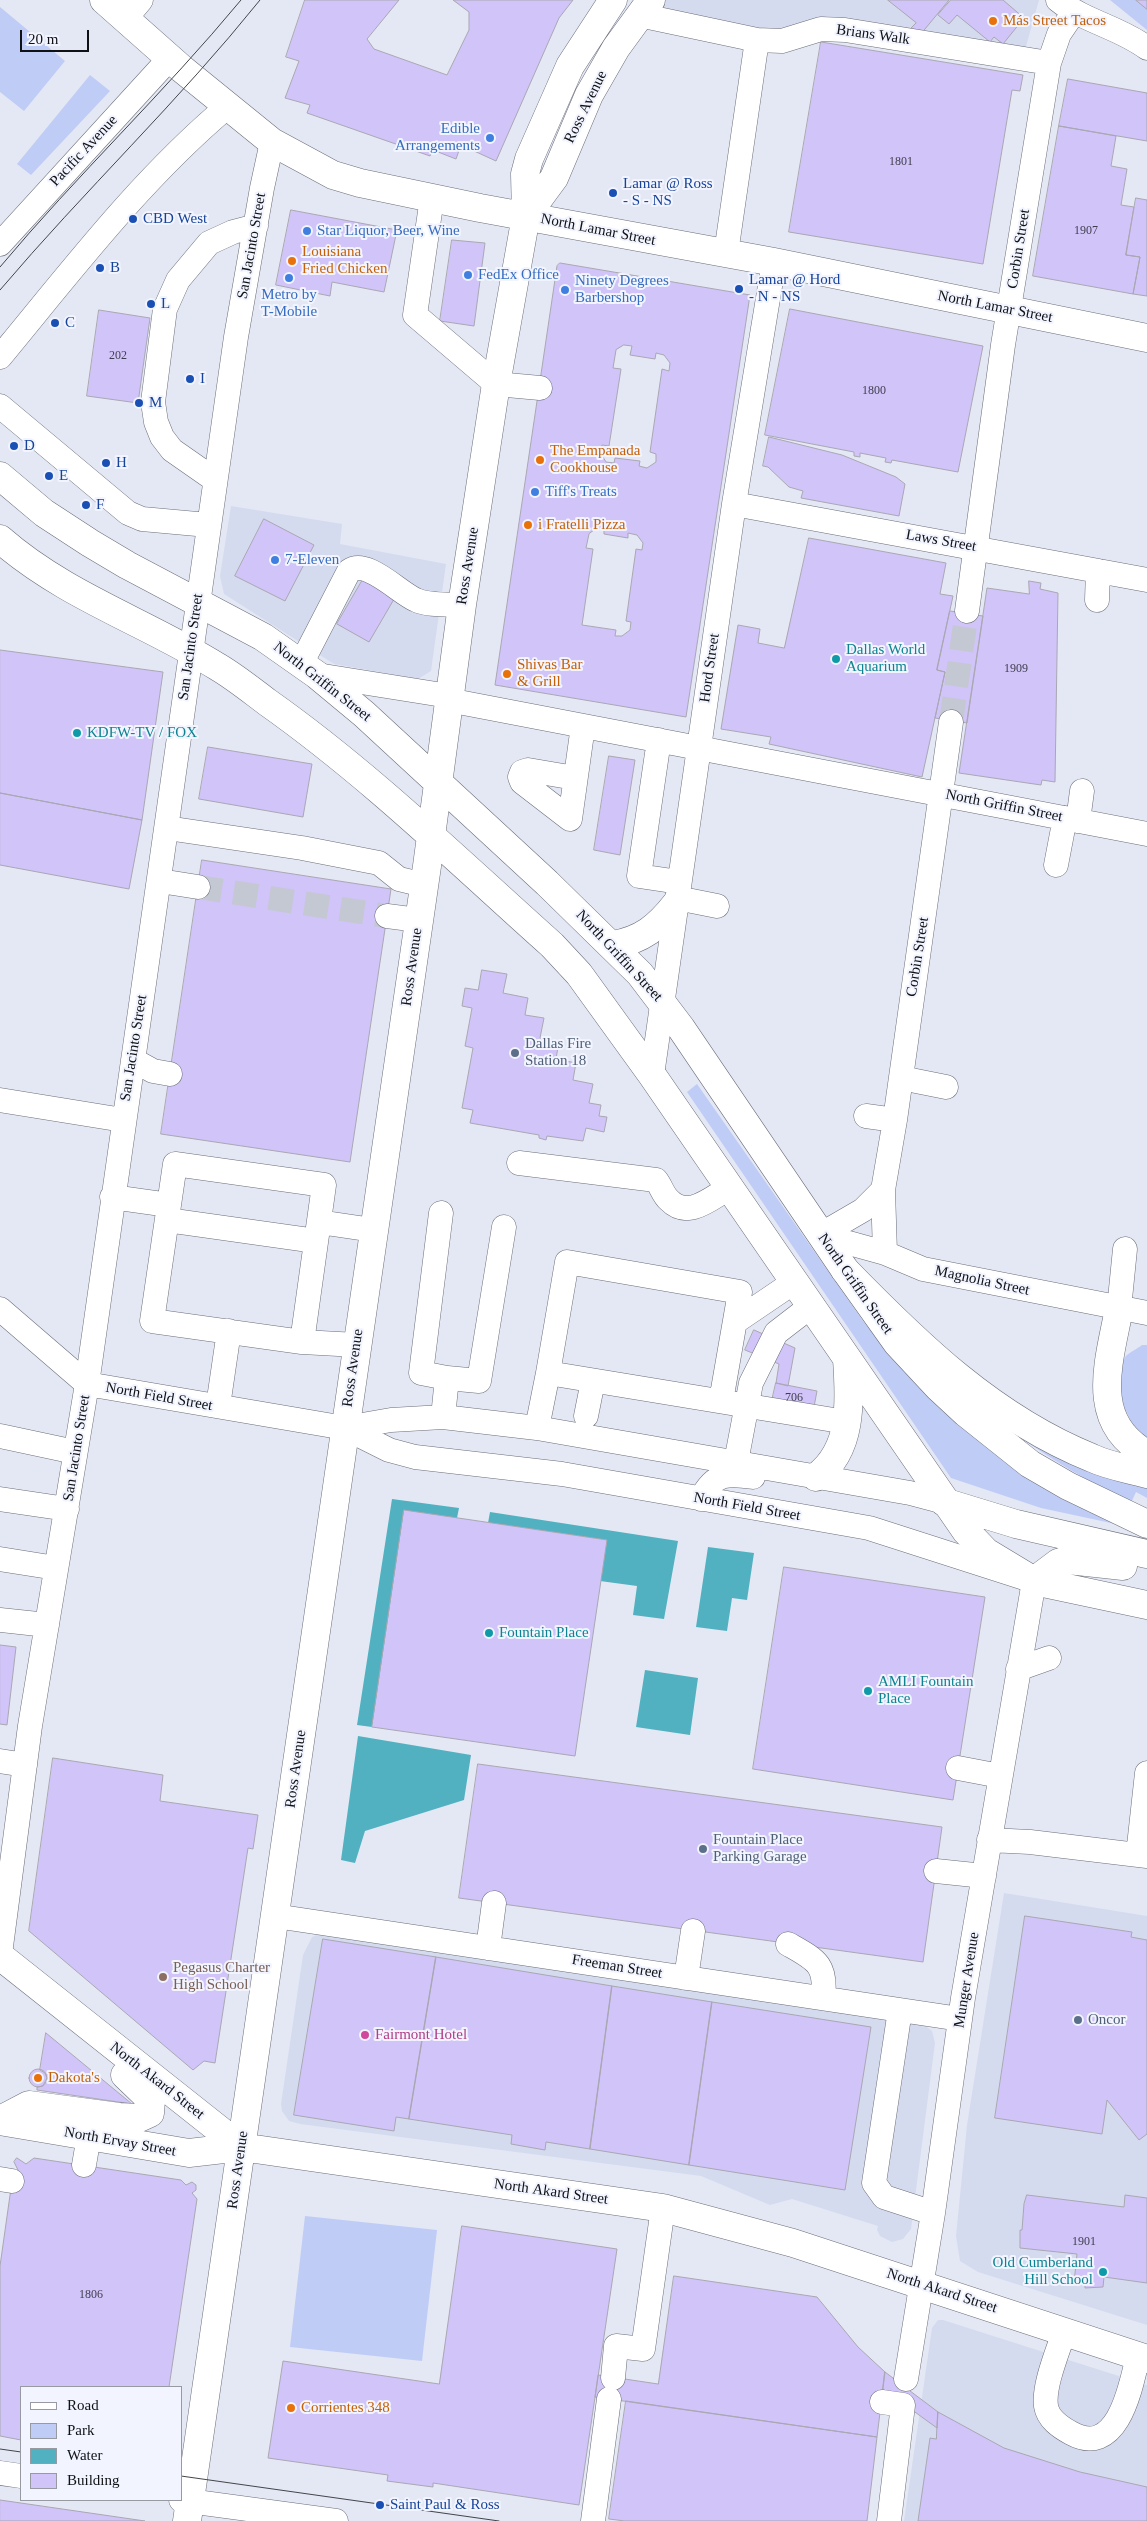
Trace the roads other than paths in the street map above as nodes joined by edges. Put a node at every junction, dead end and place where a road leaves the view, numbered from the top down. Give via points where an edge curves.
1 (104, 0) edge
2 (613, 0) edge
3 (1066, 6) edge
4 (645, 8) edge
5 (133, 9) edge
6 (757, 40) junction
7 (1147, 48) edge
8 (170, 59) junction
9 (1049, 63) junction
10 (228, 106) junction
11 (272, 142) junction
12 (432, 198) junction
13 (526, 216) junction
14 (256, 226) junction
15 (0, 244) edge
16 (726, 254) junction
17 (774, 262) junction
18 (1008, 310) junction
19 (1147, 338) edge
20 (0, 357) edge
21 (496, 384) junction
22 (540, 388) dead end
23 (0, 406) edge
24 (0, 476) edge
25 (215, 480) junction
26 (734, 504) junction
27 (208, 525) junction
28 (1, 541) edge
29 (976, 548) junction
30 (1098, 571) junction
31 (1147, 580) edge
32 (1097, 600) dead end
33 (197, 601) junction
34 (462, 606) junction
35 (967, 611) tunnel mouth
36 (190, 652) junction
37 (309, 670) junction
38 (449, 698) junction
39 (951, 722) tunnel mouth
40 (583, 726) junction
41 (659, 740) junction
42 (698, 748) junction
43 (575, 778) dead end
44 (439, 784) junction
45 (1082, 792) dead end
46 (942, 794) junction
47 (1072, 819) junction
48 (167, 828) junction
49 (1147, 834) edge
50 (431, 836) junction
51 (1056, 865) dead end
52 (160, 881) junction
53 (424, 885) junction
54 (198, 887) tunnel mouth
55 (677, 895) junction
56 (717, 906) dead end
57 (387, 916) tunnel mouth
58 (418, 920) junction
59 (613, 946) junction
60 (663, 1003) junction
61 (133, 1060) junction
62 (170, 1074) dead end
63 (652, 1074) junction
64 (901, 1078) junction
65 (946, 1087) dead end
66 (0, 1100) edge
67 (866, 1116) dead end
68 (124, 1120) junction
69 (895, 1120) junction
70 (519, 1163) dead end
71 (729, 1188) junction
72 (883, 1190) junction
73 (112, 1197) junction
74 (168, 1213) junction
75 (441, 1213) dead end
76 (504, 1227) dead end
77 (373, 1230) junction
78 (318, 1232) junction
79 (820, 1235) junction
80 (1125, 1248) dead end
81 (885, 1253) junction
82 (844, 1270) junction
83 (794, 1282) junction
84 (811, 1306) junction
85 (0, 1309) edge
86 (1119, 1309) junction
87 (1147, 1314) edge
88 (735, 1322) junction
89 (229, 1331) junction
90 (302, 1342) junction
91 (357, 1345) junction
92 (847, 1358) junction
93 (548, 1373) junction
94 (447, 1378) junction
95 (593, 1381) junction
96 (87, 1384) junction
97 (721, 1401) junction
98 (218, 1406) junction
99 (747, 1407) junction
100 (586, 1416) dead end
101 (443, 1417) junction
102 (846, 1422) junction
103 (345, 1428) junction
104 (537, 1428) junction
105 (0, 1436) edge
106 (76, 1452) junction
107 (1147, 1454) edge
108 (736, 1462) junction
109 (1147, 1474) edge
110 (816, 1477) junction
111 (0, 1498) edge
112 (701, 1499) junction
113 (944, 1502) junction
114 (67, 1509) junction
115 (1147, 1524) edge
116 (1147, 1554) edge
117 (0, 1559) edge
118 (56, 1568) junction
119 (1147, 1570) edge
120 (1034, 1582) junction
121 (1147, 1604) edge
122 (0, 1620) edge
123 (47, 1625) junction
124 (1049, 1658) dead end
125 (1018, 1669) junction
126 (0, 1761) edge
127 (25, 1765) junction
128 (958, 1768) dead end
129 (1147, 1772) edge
130 (1000, 1776) junction
131 (989, 1840) junction
132 (1143, 1856) edge
133 (936, 1871) dead end
134 (984, 1876) junction
135 (494, 1903) dead end
136 (275, 1916) junction
137 (693, 1931) dead end
138 (788, 1944) dead end
139 (488, 1948) junction
140 (0, 1955) edge
141 (686, 1978) junction
142 (823, 1998) junction
143 (900, 2010) junction
144 (960, 2019) junction
145 (93, 2030) junction
146 (0, 2121) edge
147 (89, 2136) junction
148 (241, 2147) junction
149 (84, 2165) dead end
150 (663, 2208) junction
151 (933, 2213) junction
152 (921, 2284) junction
153 (1064, 2332) junction
154 (1142, 2357) edge
155 (906, 2379) dead end
156 (892, 2403) dead end
157 (0, 2473) edge
158 (20, 2476) edge
159 (186, 2507) edge
160 (336, 2521) edge
161 (593, 2521) edge
162 (889, 2521) edge

1 - 5 main road, North Lamar Street
2 - 13 main road, Ross Avenue via 570,66 529,159 525,174
3 - 7 street via 1120,30
3 - 9 street, Corbin Street
4 - 6 street, Brians Walk
4 - 13 main road, Ross Avenue via 589,95 554,178
5 - 8 main road, North Lamar Street
6 - 9 street, Brians Walk via 782,41 821,29 845,30
6 - 16 street
8 - 10 main road, North Lamar Street
8 - 15 street, Pacific Avenue
9 - 18 street, Corbin Street
10 - 11 main road, North Lamar Street
10 - 20 street via 193,136 104,231
11 - 12 main road, North Lamar Street via 333,175
11 - 14 street, San Jacinto Street
12 - 13 main road, North Lamar Street
12 - 21 street via 415,315
13 - 16 main road, North Lamar Street
13 - 21 main road, Ross Avenue
14 - 25 street, San Jacinto Street
14 - 25 street via 209,243 178,280 165,308 153,402 156,422 172,450
16 - 17 main road, North Lamar Street
17 - 18 main road, North Lamar Street
17 - 26 street, Hord Street
18 - 19 main road, North Lamar Street
18 - 29 street, Corbin Street
21 - 22 street
21 - 34 main road, Ross Avenue
23 - 27 street via 128,513 142,519
24 - 33 main road, North Griffin Street via 70,530 127,565
25 - 27 street, San Jacinto Street
26 - 29 street, Laws Street
26 - 42 street, Hord Street
27 - 33 street, San Jacinto Street
28 - 36 main road via 80,595
29 - 30 street, Laws Street
29 - 35 street, Corbin Street
30 - 31 street, Laws Street
30 - 32 street
33 - 36 street, San Jacinto Street
33 - 37 main road, North Griffin Street via 263,637
34 - 37 street via 418,601 366,569 353,569 347,576
34 - 38 main road, Ross Avenue
36 - 48 street, San Jacinto Street
36 - 50 main road via 218,667 302,727
37 - 38 street, North Griffin Street
37 - 44 main road, North Griffin Street via 364,714
38 - 40 street, North Griffin Street
38 - 44 main road, Ross Avenue
39 - 46 street, Corbin Street
40 - 41 street, North Griffin Street
40 - 43 street
41 - 42 street, North Griffin Street
41 - 55 street via 639,876
42 - 46 street, North Griffin Street
42 - 55 street, Hord Street
44 - 50 main road, Ross Avenue
44 - 59 main road, North Griffin Street
45 - 47 street
46 - 47 street, North Griffin Street
46 - 64 street, Corbin Street
47 - 49 street, North Griffin Street
47 - 51 street
48 - 52 street, San Jacinto Street
48 - 53 street via 379,863 399,878
50 - 53 main road, Ross Avenue
50 - 63 main road via 552,945 579,974
52 - 54 street
52 - 61 street, San Jacinto Street
53 - 58 main road, Ross Avenue
55 - 56 street
55 - 59 main road via 660,924 646,935
55 - 60 street, Hord Street
57 - 58 street
58 - 77 main road, Ross Avenue
59 - 60 main road, North Griffin Street
60 - 63 street, Hord Street
60 - 79 main road, North Griffin Street
61 - 62 street via 154,1071
61 - 68 street, San Jacinto Street
63 - 71 main road
64 - 65 street
64 - 69 street, Corbin Street
66 - 68 street
67 - 69 street
68 - 73 street, San Jacinto Street
69 - 72 street, Corbin Street
70 - 71 street via 656,1180 667,1199 682,1208 700,1206
71 - 83 main road
72 - 79 street via 863,1210
72 - 81 street, Corbin Street
73 - 74 street
73 - 96 street, San Jacinto Street
74 - 78 street
74 - 78 street via 175,1164 324,1185
74 - 89 street via 152,1322
75 - 94 street via 421,1373
76 - 94 street via 479,1381
77 - 78 street
77 - 91 main road, Ross Avenue
78 - 90 street
79 - 81 street, Magnolia Street
79 - 82 main road, North Griffin Street
80 - 86 street
81 - 86 street, Magnolia Street via 923,1269
82 - 109 main road via 950,1372 1002,1411 1093,1459
82 - 115 main road, North Griffin Street via 896,1343 966,1413 1030,1464
83 - 84 main road
83 - 88 street
84 - 92 main road
84 - 99 street via 776,1333 751,1384
85 - 96 street, North Field Street
86 - 87 street, Magnolia Street
86 - 107 main road via 1106,1396 1110,1416 1121,1434
88 - 93 street via 740,1292 567,1262
88 - 97 street
89 - 90 street
89 - 98 street
90 - 91 street
91 - 103 main road, Ross Avenue
92 - 102 main road via 850,1393
92 - 113 main road
93 - 95 street
93 - 104 street
94 - 101 street
95 - 97 street
95 - 100 street
96 - 98 street, North Field Street
96 - 106 street, San Jacinto Street
97 - 99 street
98 - 103 street, North Field Street
99 - 102 street
99 - 108 street
101 - 103 street, North Field Street via 391,1420
101 - 104 street, North Field Street
102 - 110 main road via 837,1456
103 - 112 street, North Field Street via 389,1450 415,1457 562,1474
103 - 136 main road, Ross Avenue
104 - 108 street, North Field Street
105 - 106 street
106 - 114 street, San Jacinto Street
108 - 110 street, North Field Street
110 - 112 street via 790,1483 727,1474 715,1479
110 - 113 street, North Field Street
111 - 114 street
112 - 120 street, North Field Street via 869,1528
113 - 116 main road, North Field Street via 1016,1524
113 - 120 main road via 986,1552
114 - 118 street, San Jacinto Street
117 - 118 street
118 - 123 street, San Jacinto Street
119 - 120 main road via 1068,1560 1058,1563
120 - 121 main road, North Field Street
120 - 125 street, Munger Avenue
122 - 123 street
123 - 127 street, San Jacinto Street
124 - 125 street
125 - 130 street, Munger Avenue
126 - 127 street
127 - 140 street, San Jacinto Street
128 - 130 street
129 - 132 street
130 - 131 street, Munger Avenue
131 - 132 street
131 - 134 street, Munger Avenue
133 - 134 street
134 - 144 street, Munger Avenue
135 - 139 street
136 - 139 street, Freeman Street
136 - 148 main road, Ross Avenue
137 - 141 street
138 - 142 street via 811,1958 820,1968 825,1979
139 - 141 street, Freeman Street
140 - 145 main road, North Akard Street
141 - 142 street, Freeman Street
142 - 143 street, Freeman Street
143 - 144 street, Freeman Street
143 - 151 street via 874,2183 884,2197
144 - 151 street, Munger Avenue
145 - 146 main road via 100,2054 152,2100 150,2113 139,2118 119,2117 29,2105
145 - 148 main road, North Akard Street
146 - 147 main road, North Ervay Street
147 - 148 main road, North Ervay Street via 189,2153
147 - 149 street
148 - 150 main road, North Akard Street
148 - 159 main road, Ross Avenue
150 - 152 main road, North Akard Street via 793,2243
150 - 161 street via 643,2349 616,2346
151 - 152 street, Munger Avenue
152 - 153 main road, North Akard Street
152 - 155 street, Munger Avenue
153 - 154 main road, North Akard Street
153 - 154 street via 1049,2382 1046,2405 1051,2418 1061,2428 1078,2437 1094,2437 1117,2423
156 - 162 street
157 - 158 street
159 - 160 street

